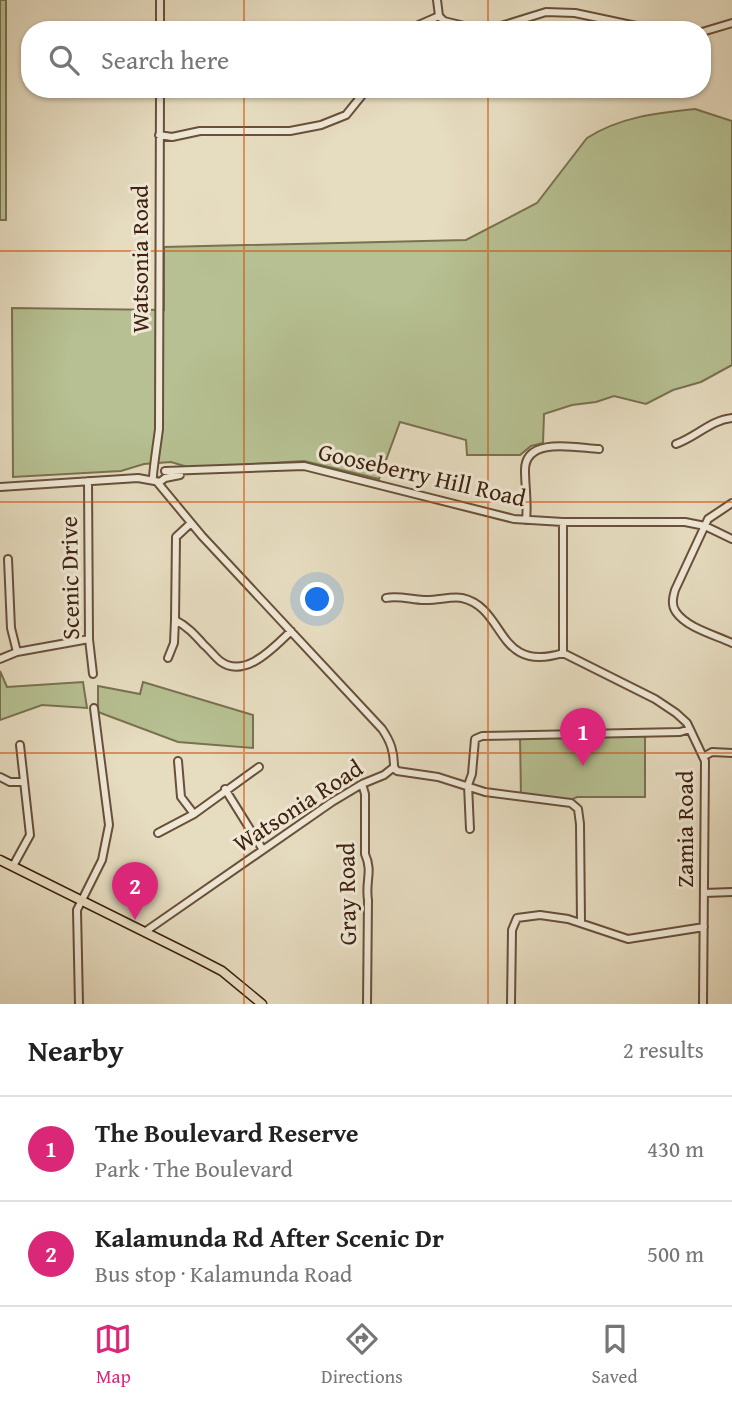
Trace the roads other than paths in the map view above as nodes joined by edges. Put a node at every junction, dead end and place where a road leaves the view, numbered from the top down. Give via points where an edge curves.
1 (160, 0) edge
2 (438, 0) edge
3 (439, 16) junction
4 (160, 21) edge
5 (428, 21) edge
6 (444, 21) edge
7 (517, 21) edge
8 (613, 21) edge
9 (732, 23) edge
10 (711, 30) edge
11 (160, 98) edge
12 (360, 98) edge
13 (159, 135) junction
14 (732, 418) edge
15 (676, 444) dead end
16 (600, 449) dead end
17 (159, 476) junction
18 (88, 481) junction
19 (0, 487) edge
20 (732, 503) edge
21 (526, 520) junction
22 (564, 522) junction
23 (191, 523) junction
24 (705, 526) junction
25 (732, 539) edge
26 (8, 559) dead end
27 (386, 598) dead end
28 (175, 620) junction
29 (291, 631) junction
30 (89, 639) junction
31 (732, 643) edge
32 (17, 652) junction
33 (563, 653) junction
34 (168, 658) dead end
35 (0, 659) edge
36 (93, 674) dead end
37 (94, 708) dead end
38 (690, 729) junction
39 (20, 745) dead end
40 (732, 753) edge
41 (703, 757) junction
42 (178, 761) dead end
43 (259, 766) dead end
44 (394, 767) junction
45 (0, 777) edge
46 (24, 782) junction
47 (362, 784) junction
48 (468, 785) junction
49 (225, 789) junction
50 (194, 814) junction
51 (470, 829) dead end
52 (158, 833) dead end
53 (263, 850) junction
54 (0, 860) edge
55 (13, 866) junction
56 (732, 892) edge
57 (704, 894) junction
58 (83, 901) junction
59 (169, 917) junction
60 (581, 922) junction
61 (704, 927) junction
62 (146, 931) junction
63 (157, 937) junction
64 (79, 1004) edge
65 (262, 1004) edge
66 (367, 1004) edge
67 (511, 1004) edge
68 (703, 1004) edge

1 - 4 street
2 - 3 street
3 - 5 street
3 - 6 street
7 - 8 street via 546,12
9 - 10 street
11 - 13 street, Watsonia Road
12 - 13 street via 346,115 290,131
13 - 17 street, Watsonia Road
14 - 15 street via 719,419
16 - 21 street via 547,446 532,452 525,465
17 - 18 street, Gooseberry Hill Road
17 - 21 street, Gooseberry Hill Road via 318,468
17 - 23 street, Watsonia Road via 166,493
18 - 19 street, Gooseberry Hill Road
18 - 30 street, Scenic Drive
20 - 24 street
21 - 22 street, Gooseberry Hill Road
22 - 24 street, Gooseberry Hill Road
22 - 33 street
23 - 28 street via 176,537
23 - 29 street, Watsonia Road
24 - 25 street, Gooseberry Hill Road
24 - 31 street via 672,602 675,612 691,624
26 - 32 street via 11,628
27 - 33 street via 462,598 483,610 513,648 528,657
28 - 29 street via 231,666 261,659
28 - 34 street
29 - 44 street, Watsonia Road via 389,738
30 - 32 street
30 - 36 street, Scenic Drive
32 - 35 street
33 - 38 street, Zamia Road via 655,699
37 - 58 street via 108,831 102,860
38 - 41 street, Zamia Road
38 - 48 street via 482,736 475,739
39 - 46 street
40 - 41 street via 712,752
41 - 57 street, Zamia Road
42 - 50 street via 181,797
43 - 49 street
44 - 47 street, Watsonia Road
44 - 48 street
45 - 46 street
46 - 55 street via 30,835
47 - 53 street, Watsonia Road
47 - 66 street, Gray Road via 370,874 366,889
48 - 51 street
48 - 60 street via 485,792 571,803 578,809
49 - 50 street
49 - 53 street
50 - 52 street
53 - 59 street, Watsonia Road
54 - 55 main road
55 - 58 main road
56 - 57 street
57 - 61 street, Zamia Road
58 - 62 main road
58 - 64 street
59 - 62 street, Watsonia Road
59 - 63 street, Watsonia Road
60 - 61 street via 628,939
60 - 67 street via 540,915 517,918 512,930
61 - 68 street, Zamia Road
62 - 63 main road
63 - 65 main road via 222,971

